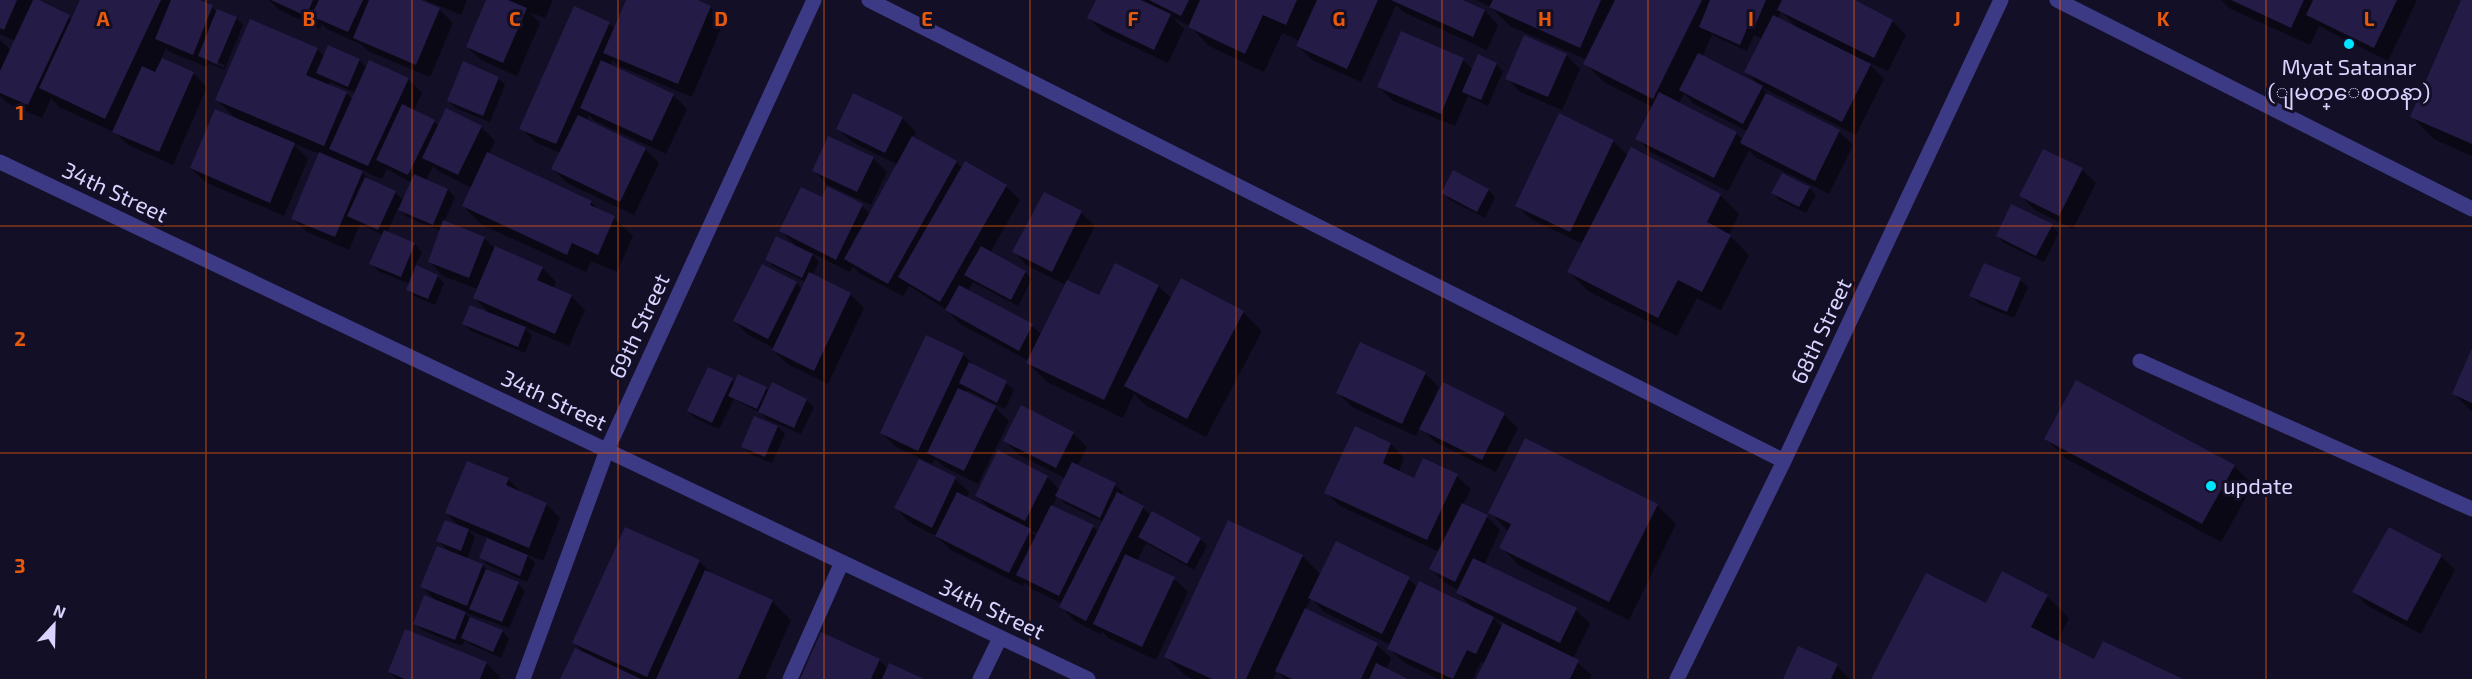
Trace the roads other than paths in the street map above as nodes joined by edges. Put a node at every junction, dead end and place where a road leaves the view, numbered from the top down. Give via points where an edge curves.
1 (814, 0) edge
2 (869, 0) edge
3 (2001, 0) edge
4 (2057, 0) edge
5 (0, 162) edge
6 (2472, 209) edge
7 (2140, 361) dead end
8 (606, 450) junction
9 (1784, 461) junction
10 (2472, 509) edge
11 (842, 562) junction
12 (1000, 638) junction
13 (523, 679) edge
14 (790, 679) edge
15 (980, 679) edge
16 (1088, 679) edge
17 (1677, 679) edge

1 - 8 street, 69th Street
2 - 9 street
3 - 9 street, 68th Street
4 - 6 street
5 - 8 street, 34th Street
7 - 10 street
8 - 11 street, 34th Street
8 - 13 street, 69th Street
9 - 17 street, 68th Street
11 - 12 street, 34th Street
11 - 14 street
12 - 15 street
12 - 16 street, 34th Street

